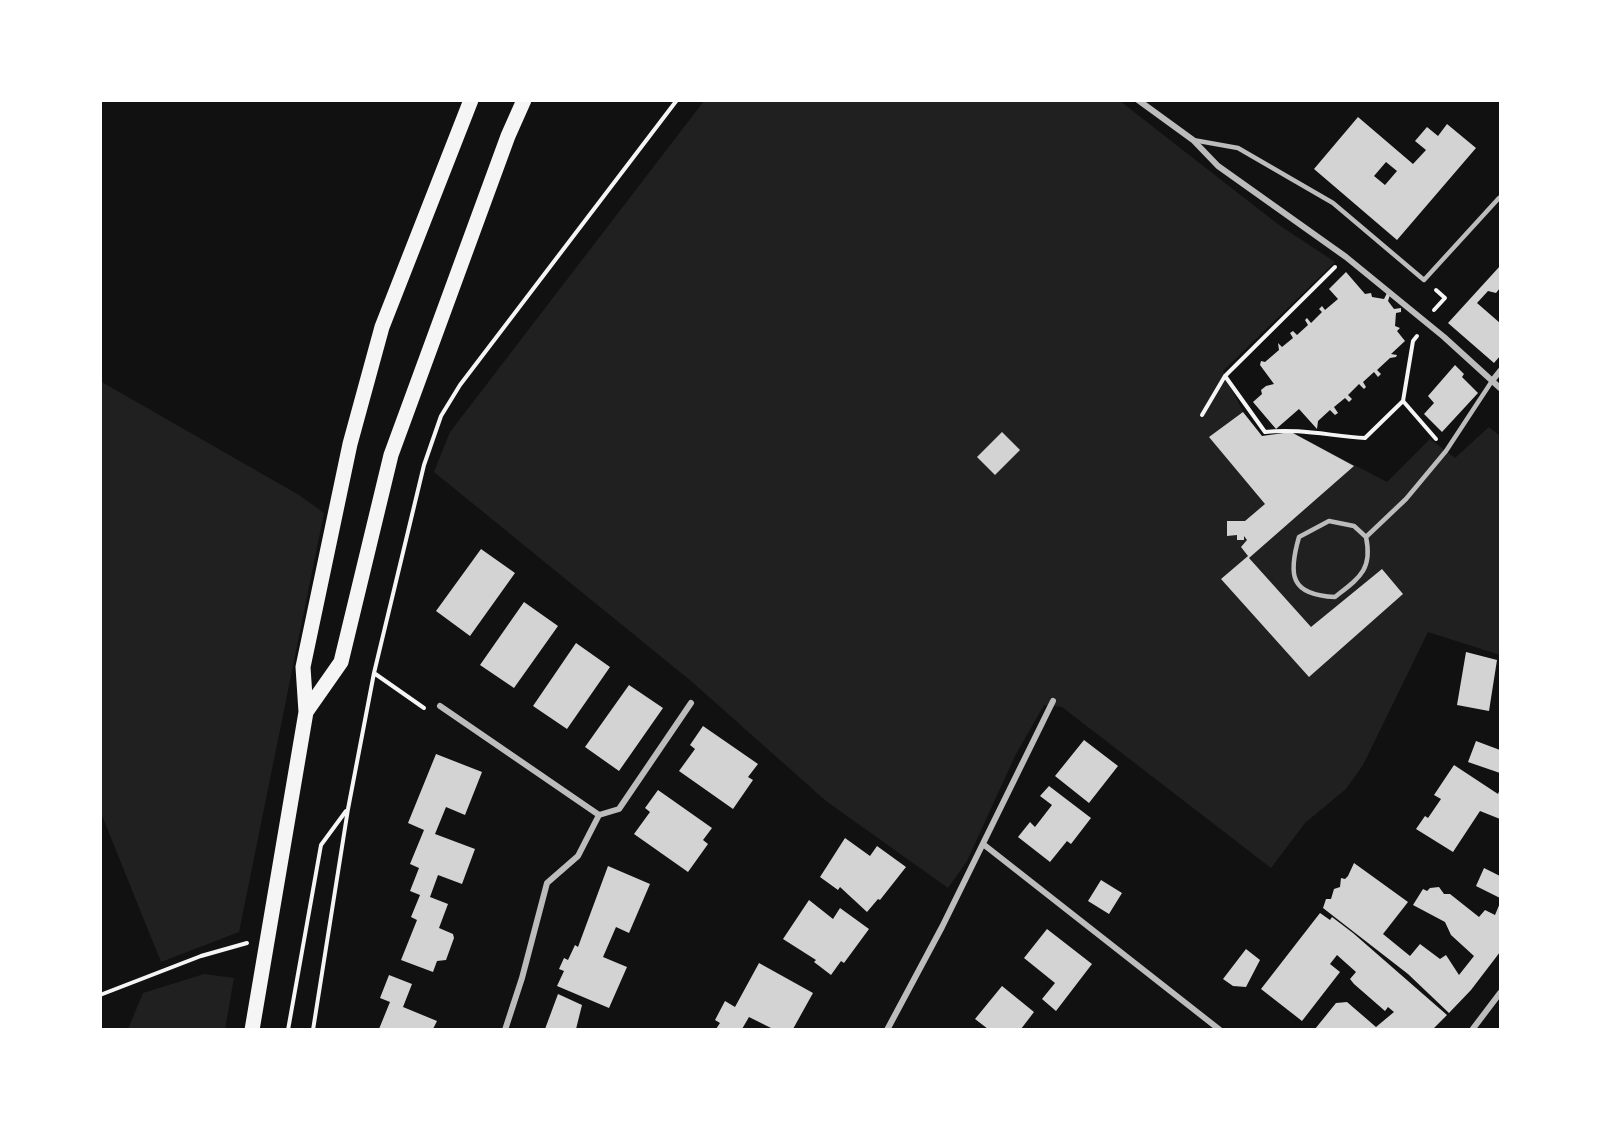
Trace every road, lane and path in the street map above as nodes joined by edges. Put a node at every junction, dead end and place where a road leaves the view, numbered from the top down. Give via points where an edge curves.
1 (471, 100) edge
2 (524, 100) edge
3 (677, 100) edge
4 (1138, 100) edge
5 (1193, 140) junction
6 (1499, 198) edge
7 (1346, 257) junction
8 (1424, 280) junction
9 (1433, 311) dead end
10 (1413, 341) dead end
11 (1500, 371) edge
12 (1225, 375) junction
13 (1492, 381) junction
14 (1500, 388) edge
15 (1403, 401) junction
16 (1202, 415) dead end
17 (1446, 451) junction
18 (1366, 537) junction
19 (374, 673) junction
20 (1053, 701) dead end
21 (691, 703) dead end
22 (440, 706) joint
23 (306, 712) junction
24 (348, 809) junction
25 (598, 815) junction
26 (983, 844) junction
27 (267, 937) junction
28 (1500, 993) edge
29 (100, 995) edge
30 (252, 1029) edge
31 (288, 1029) edge
32 (313, 1029) edge
33 (505, 1029) edge
34 (887, 1029) edge
35 (1220, 1029) edge
36 (1472, 1029) edge

1 - 23 main road via 382,327 350,444 303,667
2 - 23 main road via 391,455 341,662
3 - 19 path via 460,385 441,416 424,465
4 - 5 street
5 - 7 street via 1218,166
5 - 8 lane via 1238,148 1333,203
6 - 8 lane
7 - 12 path
7 - 13 street
8 - 9 path via 1445,298
10 - 15 path
11 - 13 street
12 - 15 path via 1265,432 1290,429 1323,436 1365,438
12 - 16 path
13 - 14 street
13 - 17 lane
15 - 17 path
17 - 18 lane via 1406,500
18 - 18 lane via 1354,526 1329,520 1299,537 1292,564 1297,584 1313,596 1335,597 1361,575 1370,555
19 - 22 path via 432,714
19 - 24 path
20 - 26 street
21 - 25 street via 619,809
22 - 25 street
23 - 27 main road
24 - 31 path via 321,845
24 - 32 path
25 - 33 street via 578,856 547,883
26 - 34 street
26 - 35 street
27 - 29 path via 201,956
27 - 30 main road
28 - 36 street

